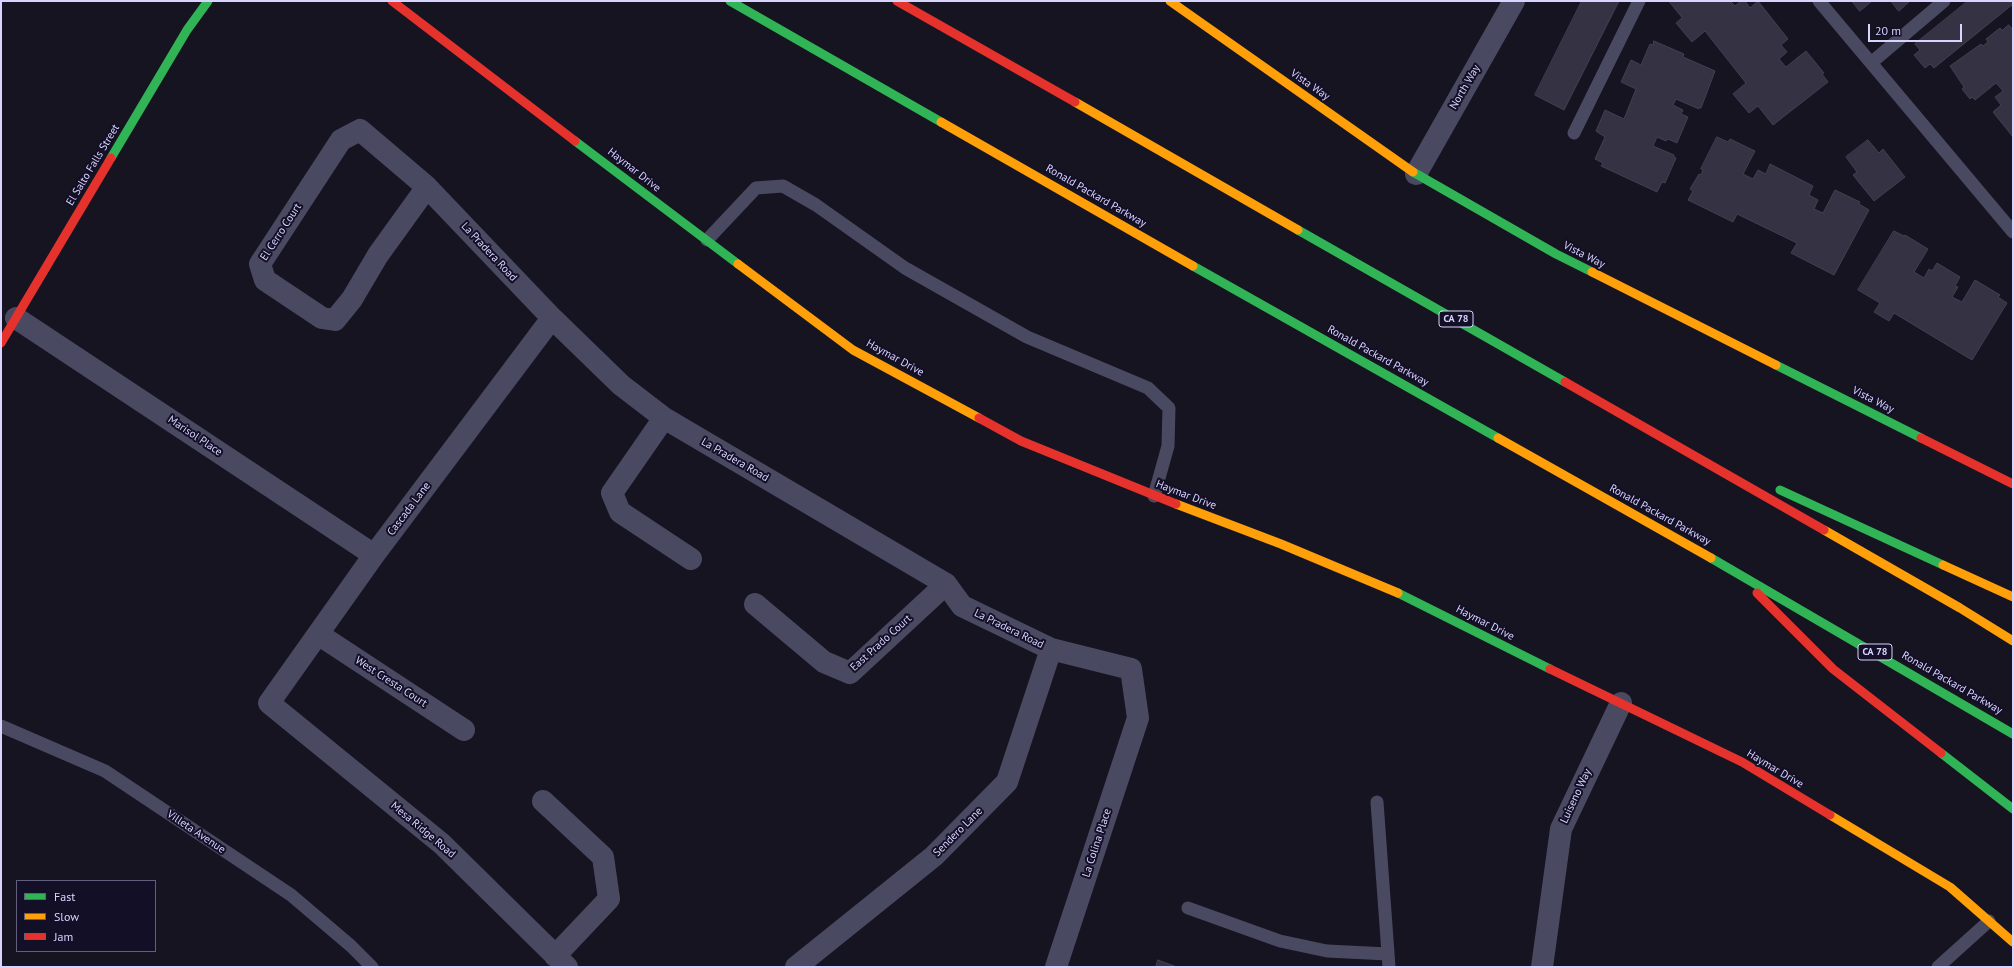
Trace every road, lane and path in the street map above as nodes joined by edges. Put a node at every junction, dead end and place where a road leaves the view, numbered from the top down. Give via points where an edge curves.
1 (208, 1) edge
2 (392, 1) edge
3 (730, 1) edge
4 (897, 1) edge
5 (1170, 1) edge
6 (1514, 1) edge
7 (1639, 1) edge
8 (1819, 1) edge
9 (1944, 1) edge
10 (1871, 63) junction
11 (360, 130) joint
12 (1574, 133) dead end
13 (1416, 174) junction
14 (427, 187) junction
15 (2013, 232) edge
16 (707, 240) junction
17 (16, 318) junction
18 (552, 318) junction
19 (1, 343) edge
20 (664, 418) junction
21 (1652, 432) junction
22 (1746, 474) dead end
23 (1768, 484) dead end
24 (2013, 484) edge
25 (1154, 496) junction
26 (374, 555) junction
27 (692, 559) dead end
28 (1736, 572) junction
29 (946, 584) junction
30 (2013, 597) edge
31 (755, 604) dead end
32 (318, 634) junction
33 (2013, 641) edge
34 (1051, 649) junction
35 (269, 703) joint
36 (1621, 703) junction
37 (1138, 718) joint
38 (1, 726) edge
39 (464, 730) dead end
40 (2013, 734) edge
41 (543, 801) dead end
42 (1377, 802) dead end
43 (2013, 809) edge
44 (1188, 908) dead end
45 (1989, 921) junction
46 (2013, 942) edge
47 (1389, 960) edge
48 (561, 962) edge
49 (372, 967) edge
50 (796, 967) edge
51 (1056, 967) edge
52 (1542, 967) edge
53 (1938, 967) edge

1 - 17 main road, El Salto Falls Street via 187,30
2 - 16 main road, Haymar Drive
3 - 28 main road, Ronald Packard Parkway / CA 78
4 - 21 main road, CA 78
5 - 13 main road, Vista Way
6 - 13 street, North Way
7 - 12 lane
8 - 10 lane
9 - 10 lane
10 - 15 lane
11 - 14 street, La Pradera Road
11 - 14 street, El Cerro Court via 341,140 260,264 266,280 322,318 335,320 352,299 378,255
13 - 24 main road, Vista Way via 1556,254
14 - 18 street, La Pradera Road
16 - 25 main road, Haymar Drive via 853,350 1021,441
16 - 25 lane via 756,188 783,186 816,205 905,268 1026,337 1148,388 1169,408 1168,446
17 - 19 main road, El Salto Falls Street
17 - 26 street, Marisol Place
18 - 20 street, La Pradera Road via 621,384
18 - 26 street, Cascada Lane
20 - 27 street via 612,493 620,512
20 - 29 street, La Pradera Road
21 - 22 main road
21 - 33 main road, CA 78 via 1960,608
23 - 30 main road
25 - 36 main road, Haymar Drive via 1282,544 1418,602
26 - 32 street, Cascada Lane
28 - 40 main road, Ronald Packard Parkway / CA 78
28 - 43 main road via 1833,670
29 - 31 street, East Prado Court via 850,673 824,662
29 - 34 street, La Pradera Road via 962,606
32 - 35 street, Cascada Lane
32 - 39 street, West Cresta Court
34 - 37 street, La Pradera Road via 1131,669
34 - 50 street, Sendero Lane via 1007,782 934,856
35 - 48 street, Mesa Ridge Road via 442,844
36 - 45 main road, Haymar Drive via 1742,762 1950,887
36 - 52 street, Luiseno Way via 1561,829
37 - 51 street, La Colina Place
38 - 49 lane, Villeta Avenue via 105,772 291,895
41 - 48 street via 603,857 609,899
42 - 47 lane
44 - 47 lane via 1280,941
45 - 46 main road, Haymar Drive
45 - 53 lane

